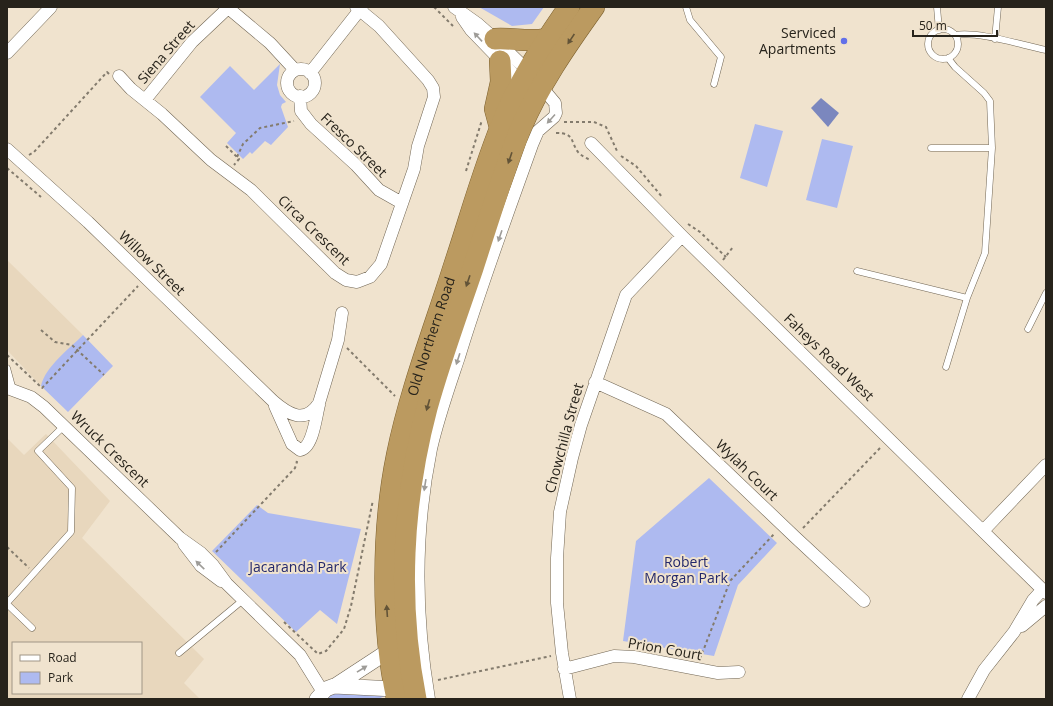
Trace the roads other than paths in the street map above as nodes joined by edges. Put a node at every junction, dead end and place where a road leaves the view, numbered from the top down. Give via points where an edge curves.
1 (51, 7) edge
2 (228, 7) edge
3 (569, 7) edge
4 (594, 7) edge
5 (686, 7) edge
6 (937, 7) edge
7 (998, 7) edge
8 (362, 8) edge
9 (456, 9) edge
10 (939, 30) junction
11 (955, 35) junction
12 (495, 39) junction
13 (995, 39) junction
14 (546, 40) junction
15 (1046, 50) edge
16 (7, 53) edge
17 (948, 58) junction
18 (500, 61) junction
19 (295, 70) junction
20 (310, 73) junction
21 (119, 76) road end
22 (532, 84) junction
23 (714, 84) dead end
24 (300, 96) junction
25 (145, 100) junction
26 (501, 128) junction
27 (591, 143) dead end
28 (931, 148) dead end
29 (992, 148) junction
30 (7, 149) edge
31 (402, 202) junction
32 (682, 236) junction
33 (857, 271) dead end
34 (1046, 293) edge
35 (967, 298) junction
36 (342, 313) dead end
37 (1028, 329) dead end
38 (946, 367) dead end
39 (7, 368) edge
40 (595, 382) junction
41 (9, 389) edge
42 (273, 401) junction
43 (320, 402) junction
44 (64, 426) junction
45 (1046, 465) edge
46 (983, 531) junction
47 (1044, 591) edge
48 (243, 600) junction
49 (864, 601) dead end
50 (7, 603) edge
51 (1046, 606) edge
52 (32, 628) dead end
53 (1014, 632) junction
54 (390, 650) junction
55 (179, 653) dead end
56 (564, 669) junction
57 (739, 672) dead end
58 (325, 692) edge
59 (408, 694) edge
60 (570, 699) edge
61 (968, 699) edge

1 - 16 street
2 - 19 street via 270,43
2 - 25 street, Siena Street via 192,42
3 - 14 highway, Old Northern Road
4 -> 22 highway, Old Northern Road via 558,58
5 - 23 lane via 690,20 721,57
6 - 10 lane
7 - 13 lane
8 - 20 street
8 - 31 street, Circa Crescent via 431,83 434,92 414,169
9 - 12 street
18 -> 9 street via 471,30
10 - 11 lane via 946,30
10 - 17 lane via 930,37 929,48 937,57
11 - 13 lane
11 - 17 lane via 957,49
12 - 14 highway
12 - 22 street
13 - 15 lane
14 - 22 highway, Old Northern Road
17 - 29 lane via 990,101
18 - 22 street
18 - 26 highway via 500,82 495,109
19 - 20 street via 302,69
19 - 24 street via 288,76 287,85 292,93
20 - 24 street via 314,80 313,88 308,94
21 - 25 street, Circa Crescent
22 - 26 highway, Old Northern Road
22 -> 59 highway, Old Northern Road via 520,129 427,408 415,461 406,521
24 - 31 street, Fresco Street via 301,111 311,124 353,161 379,190
25 - 31 street, Circa Crescent via 207,156 251,190 335,274 349,282 370,277 381,264
54 -> 26 highway, Old Northern Road via 385,576 397,456 410,404
27 - 32 street, Faheys Road West
28 - 29 lane
29 - 35 lane via 985,253
30 - 42 street, Willow Street via 83,218 142,282
32 - 40 street, Chowchilla Street via 626,295
32 - 46 street, Faheys Road West
33 - 35 lane
34 - 37 lane
35 - 38 lane
36 - 43 street, Willow Street
39 - 41 lane
40 - 49 street, Wylah Court via 666,414
40 - 56 street, Chowchilla Street via 572,458 560,512 557,580
41 - 44 street, Wruck Crescent via 37,402
42 - 43 street, Willow Street via 287,413 300,416 311,412
42 - 43 street, Willow Street via 292,444 300,450 310,443
44 - 48 street, Wruck Crescent via 180,538 201,553
44 - 50 lane via 38,451 72,488 72,527 67,536
45 - 46 street
46 - 47 street, Faheys Road West
47 - 53 street via 1033,600
48 - 55 lane
48 - 58 street, Wruck Crescent via 300,655
50 - 52 lane
51 - 53 street
53 - 61 street via 984,670
58 -> 54 street
54 - 59 highway, Old Northern Road
56 - 57 street, Prion Court via 614,656 634,657 718,673
56 - 60 street, Chowchilla Street
58 - 59 street

